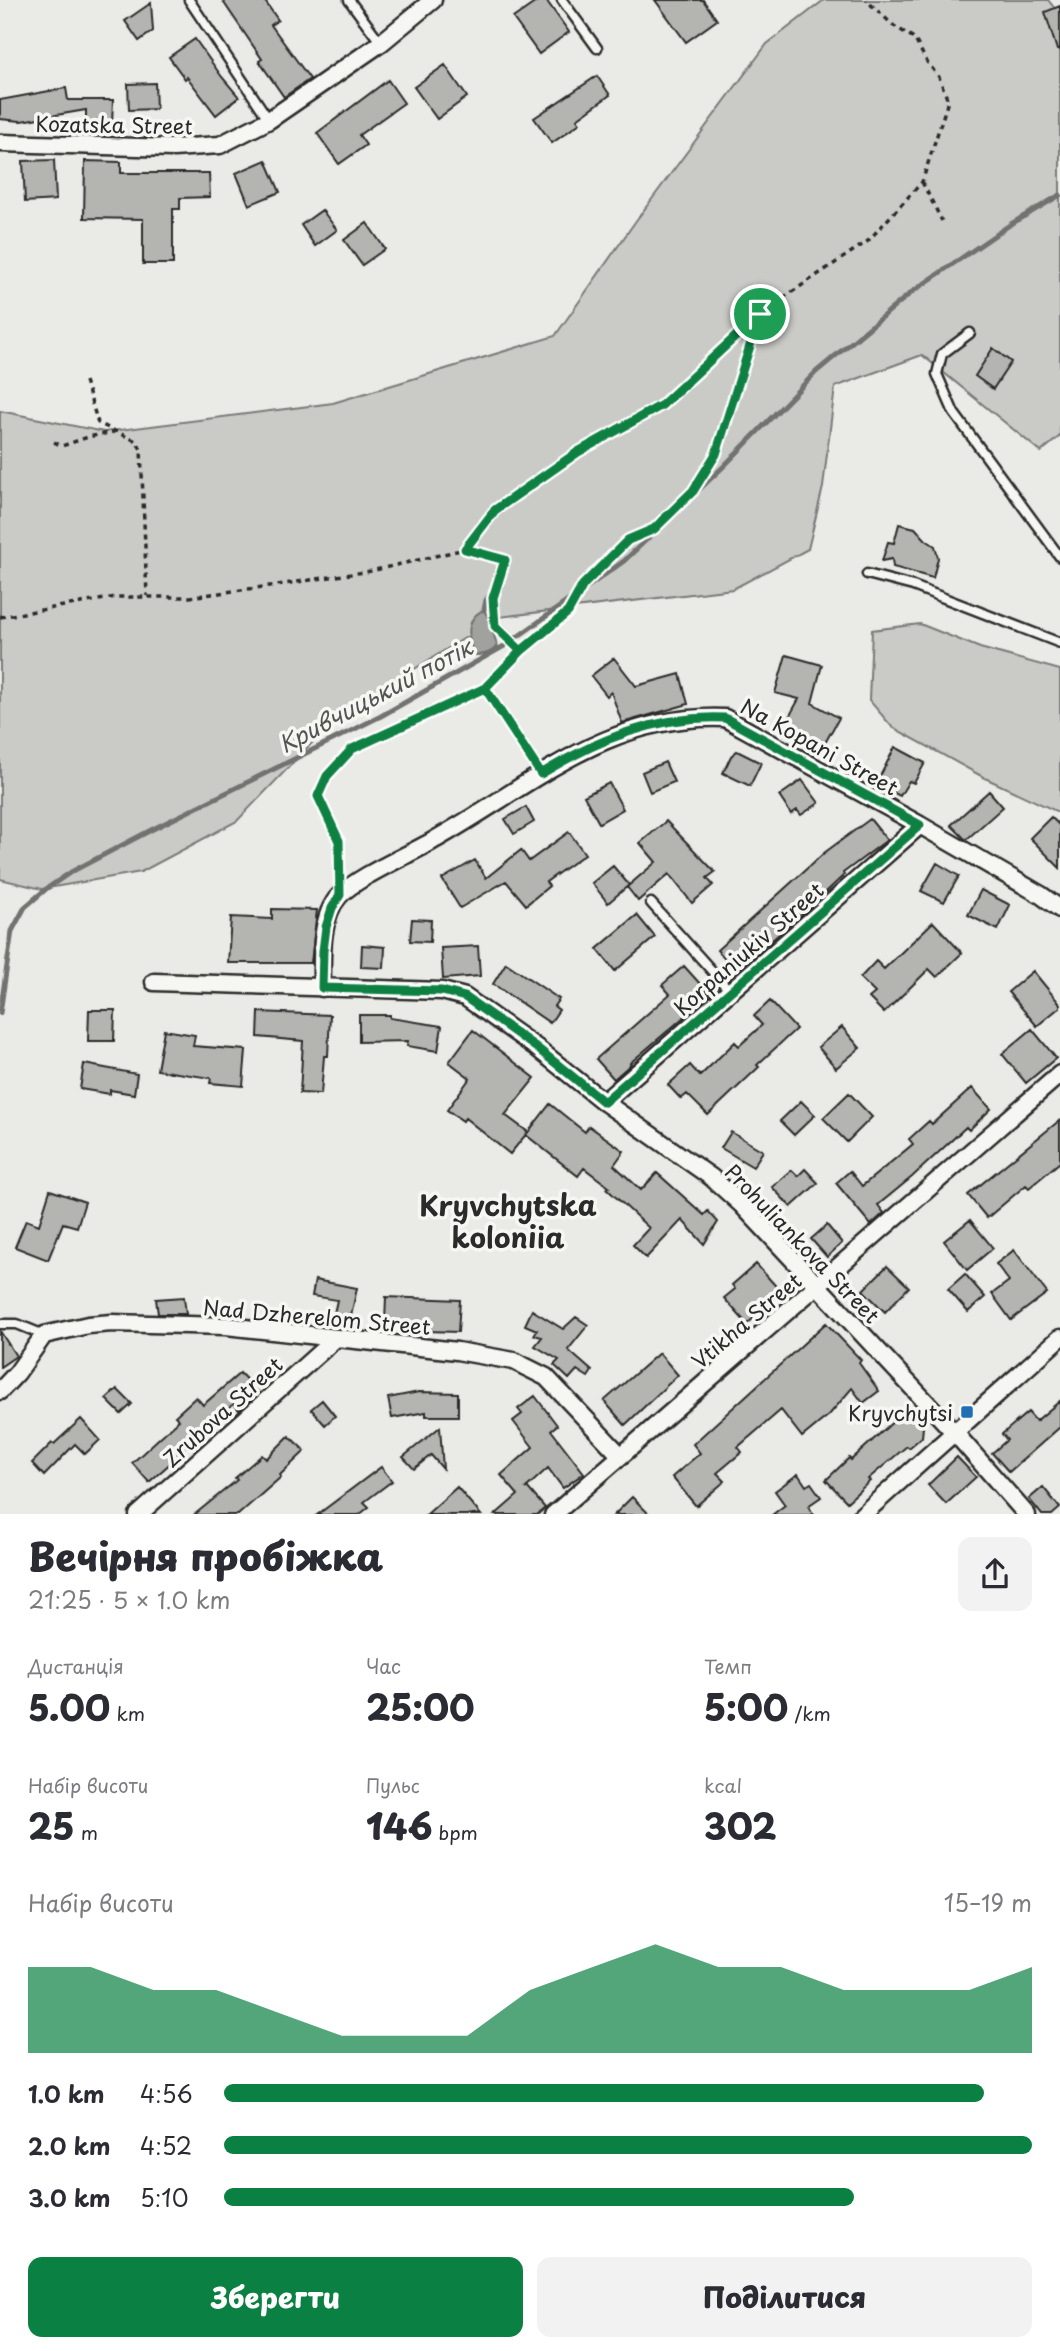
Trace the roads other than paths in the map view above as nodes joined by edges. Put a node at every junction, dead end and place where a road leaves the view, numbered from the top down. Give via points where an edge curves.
1 (189, 0) edge
2 (349, 0) edge
3 (433, 0) edge
4 (562, 0) edge
5 (381, 43) junction
6 (597, 48) dead end
7 (269, 120) junction
8 (0, 143) edge
9 (970, 333) dead end
10 (1060, 557) edge
11 (867, 574) dead end
12 (1060, 643) edge
13 (920, 825) junction
14 (651, 903) dead end
15 (1060, 909) edge
16 (154, 982) dead end
17 (322, 988) junction
18 (730, 991) junction
19 (1060, 1074) edge
20 (604, 1102) junction
21 (818, 1286) junction
22 (0, 1324) edge
23 (44, 1335) junction
24 (1060, 1338) edge
25 (335, 1339) junction
26 (0, 1391) edge
27 (955, 1433) junction
28 (620, 1455) junction
29 (138, 1514) edge
30 (554, 1514) edge
31 (862, 1514) edge
32 (1027, 1514) edge

1 - 7 lane
2 - 5 lane
3 - 5 street, Kozatska Street
4 - 6 lane
5 - 7 street, Kozatska Street
7 - 8 street, Kozatska Street via 220,145
9 - 10 lane via 942,354 937,374 954,413
11 - 12 lane via 913,586
13 - 15 street, Na Kopani Street
13 - 17 street, Na Kopani Street via 725,718 697,716 615,735 573,755 340,895 326,927
13 - 18 street, Korpaniukiv Street
14 - 18 lane
16 - 17 street, Prohuliankova Street
17 - 20 street, Prohuliankova Street via 442,991 465,997
18 - 20 street, Korpaniukiv Street
19 - 21 street, Vtikha Street
20 - 21 street, Prohuliankova Street via 711,1177
21 - 27 street, Prohuliankova Street
21 - 28 street, Vtikha Street
22 - 23 lane via 17,1324
23 - 25 street, Nad Dzherelom Street via 112,1323 226,1326
23 - 26 street
24 - 27 street
25 - 28 street, Nad Dzherelom Street via 457,1350 514,1361 547,1377
25 - 29 street, Zrubova Street
27 - 31 street
27 - 32 street, Prohuliankova Street
28 - 30 street, Vtikha Street

